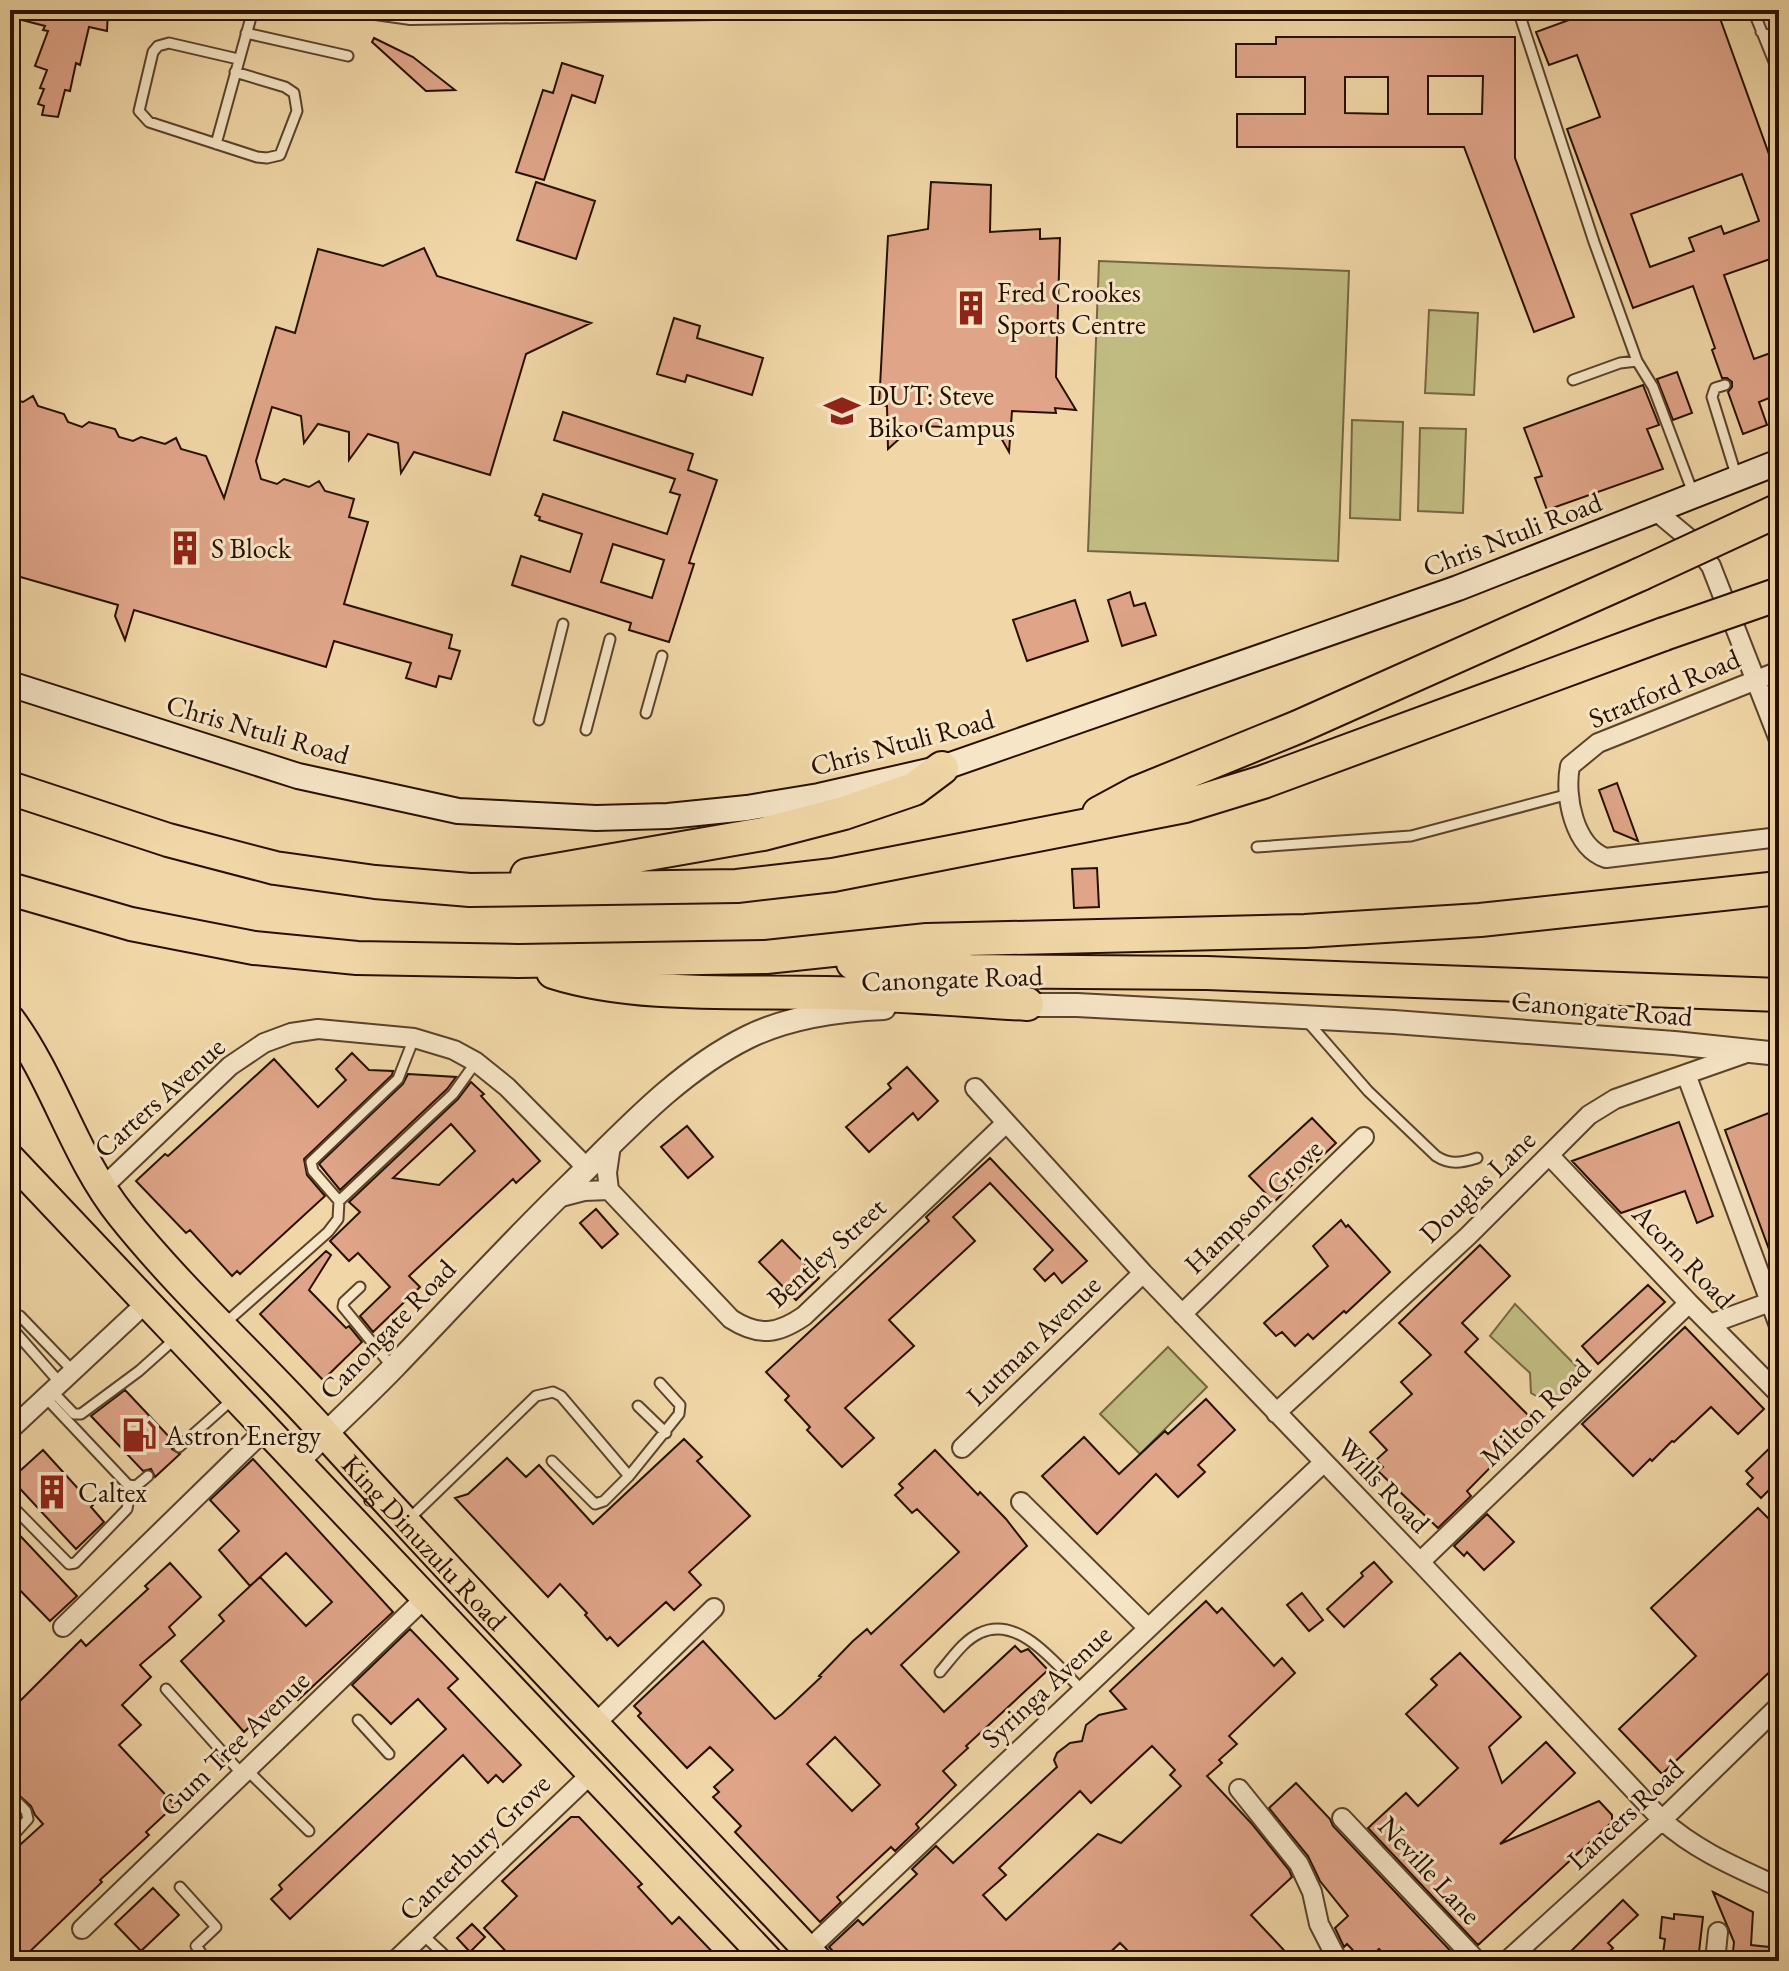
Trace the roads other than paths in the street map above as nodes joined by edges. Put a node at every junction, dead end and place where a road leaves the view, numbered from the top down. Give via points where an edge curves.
1 (253, 10) edge
2 (376, 10) edge
3 (715, 10) edge
4 (1518, 10) edge
5 (1753, 10) edge
6 (412, 13) edge
7 (1761, 32) junction
8 (246, 33) junction
9 (1779, 40) edge
10 (348, 56) dead end
11 (238, 59) junction
12 (1778, 71) edge
13 (235, 72) junction
14 (216, 144) junction
15 (1637, 361) junction
16 (1573, 380) dead end
17 (1725, 385) dead end
18 (1779, 462) edge
19 (1737, 478) junction
20 (1694, 496) junction
21 (1779, 510) edge
22 (1656, 511) junction
23 (1779, 594) edge
24 (563, 624) dead end
25 (610, 639) dead end
26 (662, 656) dead end
27 (1779, 671) edge
28 (1757, 679) junction
29 (10, 684) edge
30 (646, 713) dead end
31 (539, 720) dead end
32 (586, 730) dead end
33 (1779, 740) edge
34 (942, 768) junction
35 (10, 788) edge
36 (1569, 794) junction
37 (1079, 825) junction
38 (1779, 837) edge
39 (1257, 847) dead end
40 (1777, 888) edge
41 (10, 889) edge
42 (470, 890) junction
43 (766, 957) junction
44 (518, 961) junction
45 (1779, 995) edge
46 (1027, 1004) junction
47 (10, 1019) edge
48 (1304, 1019) junction
49 (414, 1038) junction
50 (1749, 1052) junction
51 (1779, 1054) edge
52 (476, 1062) junction
53 (1686, 1074) junction
54 (975, 1088) dead end
55 (1006, 1123) junction
56 (1364, 1137) dead end
57 (611, 1145) junction
58 (1549, 1155) junction
59 (10, 1158) edge
60 (1477, 1158) dead end
61 (587, 1168) junction
62 (102, 1188) junction
63 (609, 1190) junction
64 (557, 1198) junction
65 (339, 1201) junction
66 (1143, 1273) junction
67 (360, 1287) dead end
68 (1770, 1302) junction
69 (146, 1303) junction
70 (1689, 1303) junction
71 (1182, 1314) junction
72 (20, 1316) dead end
73 (1710, 1324) junction
74 (10, 1326) edge
75 (1779, 1326) edge
76 (221, 1327) junction
77 (178, 1336) junction
78 (393, 1368) junction
79 (660, 1383) dead end
80 (58, 1386) junction
81 (1779, 1394) edge
82 (237, 1396) junction
83 (638, 1406) dead end
84 (1276, 1413) junction
85 (267, 1428) junction
86 (10, 1430) edge
87 (666, 1433) junction
88 (325, 1434) junction
89 (179, 1447) dead end
90 (962, 1448) dead end
91 (298, 1461) junction
92 (552, 1461) dead end
93 (1323, 1463) junction
94 (148, 1476) dead end
95 (629, 1476) junction
96 (131, 1486) junction
97 (1021, 1502) dead end
98 (10, 1504) edge
99 (405, 1522) junction
100 (1420, 1562) junction
101 (426, 1597) junction
102 (714, 1608) dead end
103 (63, 1627) dead end
104 (1148, 1628) junction
105 (940, 1672) dead end
106 (166, 1689) dead end
107 (1082, 1690) junction
108 (1779, 1706) edge
109 (358, 1720) dead end
110 (596, 1723) junction
111 (389, 1754) dead end
112 (245, 1772) junction
113 (592, 1773) junction
114 (1239, 1789) dead end
115 (10, 1794) edge
116 (1342, 1818) dead end
117 (1662, 1820) junction
118 (309, 1831) dead end
119 (10, 1839) edge
120 (180, 1887) dead end
121 (1779, 1887) edge
122 (82, 1929) dead end
123 (1718, 1932) dead end
124 (422, 1934) junction
125 (813, 1955) edge
126 (207, 1961) edge
127 (395, 1961) edge
128 (451, 1961) edge
129 (769, 1961) edge
130 (1338, 1961) edge
131 (1477, 1961) edge
132 (1507, 1961) edge
133 (1715, 1961) edge

1 - 8 lane
2 - 6 street
3 - 6 street
4 - 15 lane
5 - 7 lane
7 - 9 lane
7 - 12 lane
8 - 10 lane
8 - 11 lane
11 - 13 lane
11 - 14 lane via 169,43 153,52 141,115
13 - 14 lane
13 - 14 lane via 291,90 297,111 284,151 274,157
15 - 16 lane
15 - 20 lane via 1653,387
17 - 19 lane via 1715,388 1712,397
18 - 19 main road, Chris Ntuli Road
19 - 20 main road, Chris Ntuli Road
20 - 22 main road, Chris Ntuli Road
21 - 37 highway, bridge via 1298,727 1136,793
22 - 28 street via 1692,541 1711,566
22 - 34 main road, Chris Ntuli Road via 1458,588
23 - 37 highway, bridge via 1263,782 1185,806
24 - 31 lane
25 - 32 lane
26 - 30 lane
27 - 28 street, Stratford Road
28 - 33 street
28 - 36 street, Stratford Road via 1598,743 1570,766
29 - 34 main road, Chris Ntuli Road via 298,776 458,811 668,816 805,798
34 - 42 highway via 914,789 763,834 534,873
35 - 42 highway via 168,840 275,868
36 - 38 street via 1586,844 1606,858
36 - 39 lane via 1411,836
37 - 42 highway via 833,875 737,886
40 - 43 highway via 1480,920 1305,931 927,940
41 - 44 highway via 131,924 254,948 357,958
43 - 44 highway
43 - 45 highway via 970,971 1207,973
44 - 46 highway via 618,987
46 - 48 street, Canongate Road
46 - 57 street, Canongate Road via 858,1009 793,1020 749,1036 692,1072
47 - 62 main road, King Dinuzulu Road
48 - 50 street, Canongate Road
48 - 60 lane via 1436,1156 1455,1163
49 - 52 street, Carters Avenue
49 - 62 street, Carters Avenue via 318,1029 264,1043 230,1066
49 - 65 lane via 398,1079 311,1162
50 - 51 street, Canongate Road
50 - 53 street, Douglas Lane
52 - 61 street, Carters Avenue
52 - 65 lane via 453,1094
53 - 58 street, Douglas Lane via 1615,1099 1589,1115
53 - 68 street
54 - 55 street, Wills Road
55 - 63 street, Bentley Street via 804,1316 779,1331 754,1331 731,1319
55 - 66 street, Wills Road
56 - 71 street, Hampson Grove
57 - 61 street, Canongate Road
57 - 63 street
58 - 70 street, Acorn Road
58 - 84 street, Douglas Lane
59 - 69 main road, King Dinuzulu Road
61 - 64 street, Canongate Road
62 - 76 main road, King Dinuzulu Road
63 - 64 street
64 - 78 street, Canongate Road
65 - 76 lane via 338,1219 328,1232
66 - 71 street, Wills Road
66 - 90 street, Lutman Avenue
67 - 78 lane via 343,1307
68 - 73 street
68 - 75 street
69 - 77 main road, King Dinuzulu Road
69 - 80 street
70 - 73 street, Acorn Road
70 - 100 street, Milton Road
71 - 84 street, Wills Road
72 - 80 lane
73 - 81 street, Acorn Road
74 - 80 lane
76 - 88 main road, King Dinuzulu Road
77 - 80 lane via 81,1414 74,1414
77 - 82 main road, King Dinuzulu Road
78 - 88 street, Canongate Road
79 - 87 lane via 680,1405
80 - 86 street
80 - 96 lane
82 - 85 main road, King Dinuzulu Road
82 - 89 lane
83 - 87 lane
84 - 93 street, Wills Road
85 - 91 main road, King Dinuzulu Road
85 - 103 street
87 - 95 lane
88 - 91 street, Canongate Road
88 - 99 main road, King Dinuzulu Road
91 - 101 main road, King Dinuzulu Road
92 - 95 lane via 595,1504
93 - 100 street, Wills Road
93 - 104 street, Syringa Avenue
94 - 96 lane
95 - 99 lane via 561,1396 545,1393
96 - 98 lane via 127,1509 69,1564
97 - 104 street
99 - 110 main road, King Dinuzulu Road
100 - 117 street, Wills Road
101 - 112 street, Gum Tree Avenue
101 - 113 main road, King Dinuzulu Road
102 - 110 street
104 - 107 street, Syringa Avenue
105 - 107 lane via 980,1633 1010,1630 1032,1642
106 - 112 lane
107 - 125 street, Syringa Avenue
108 - 117 street, Lancers Road
109 - 111 lane
110 - 125 main road, King Dinuzulu Road
112 - 118 lane
112 - 122 street, Gum Tree Avenue
113 - 124 street, Canterbury Grove
113 - 129 main road, King Dinuzulu Road
114 - 130 street via 1299,1864
115 - 119 lane via 28,1819
116 - 131 street, Neville Lane
117 - 121 street, Wills Road via 1681,1838
117 - 132 street, Lancers Road
120 - 126 lane via 216,1927 196,1946
123 - 133 street
124 - 127 street, Canterbury Grove
124 - 128 lane

